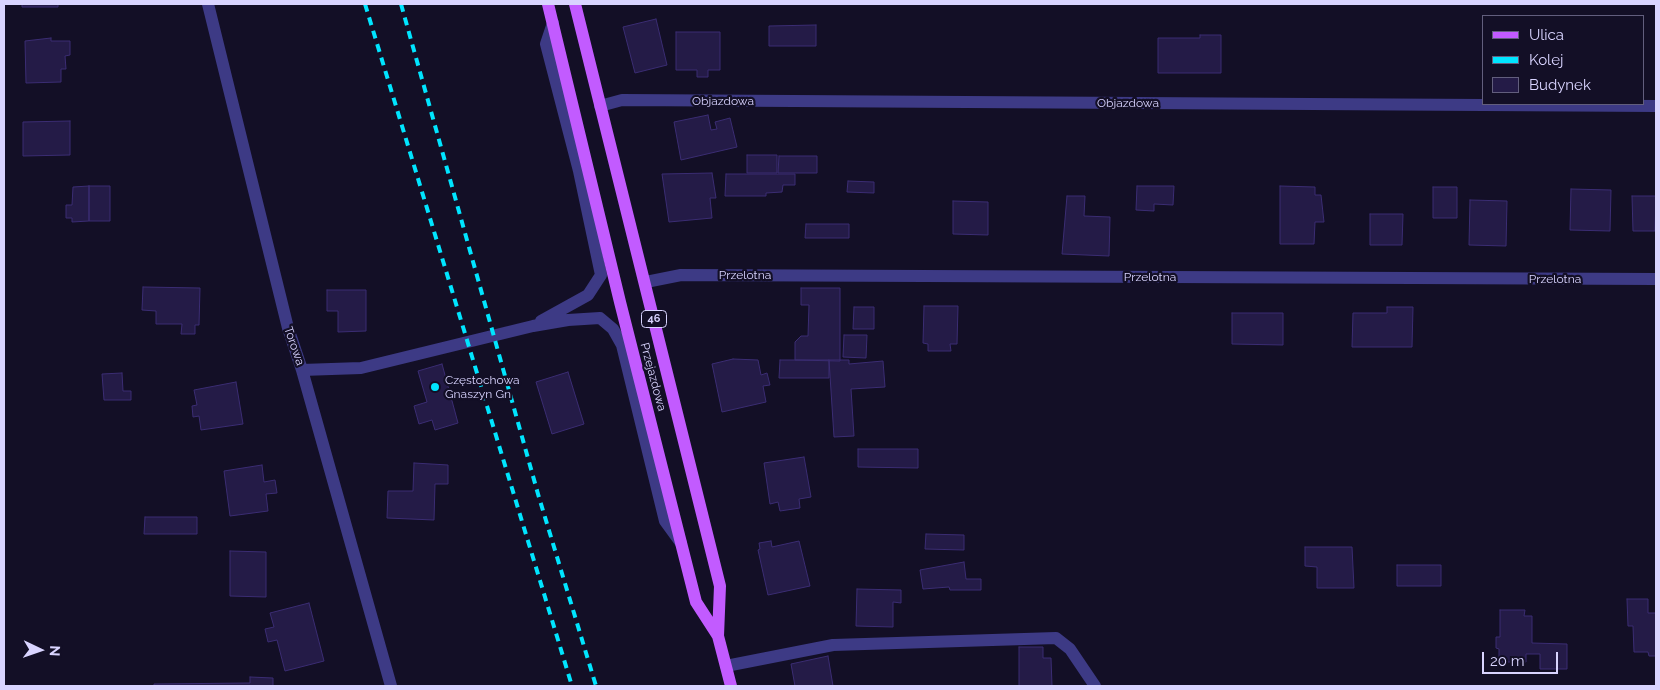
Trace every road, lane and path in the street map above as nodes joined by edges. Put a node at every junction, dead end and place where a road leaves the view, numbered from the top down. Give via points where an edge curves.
1 (208, 4) edge
2 (548, 4) edge
3 (575, 4) edge
4 (553, 23) junction
5 (1482, 105) edge
6 (1485, 105) edge
7 (600, 106) junction
8 (1656, 106) edge
9 (1656, 279) edge
10 (646, 282) junction
11 (533, 326) junction
12 (302, 370) junction
13 (682, 544) junction
14 (718, 636) junction
15 (726, 666) junction
16 (391, 686) edge
17 (731, 686) edge
18 (1095, 686) edge

1 - 12 street, Torowa via 288,328
2 - 4 main road, Przejazdowa / 46
3 - 7 main road, Przejazdowa / 46
4 - 11 street via 546,44 583,188 601,275 588,295
4 - 13 main road, Przejazdowa / 46
5 - 7 street, Objazdowa via 632,100
6 - 8 street, Objazdowa
7 - 10 main road, Przejazdowa / 46
9 - 10 street, Przelotna via 680,275
10 - 14 main road, Przejazdowa / 46 via 720,586
11 - 12 street via 361,368
11 - 13 street via 600,318 613,329 622,344 665,521
12 - 16 street, Torowa
13 - 14 main road, Przejazdowa / 46 via 696,602
14 - 15 main road, Przejazdowa / 46
15 - 17 main road, Przejazdowa / 46
15 - 18 street via 833,645 1056,638 1070,649

